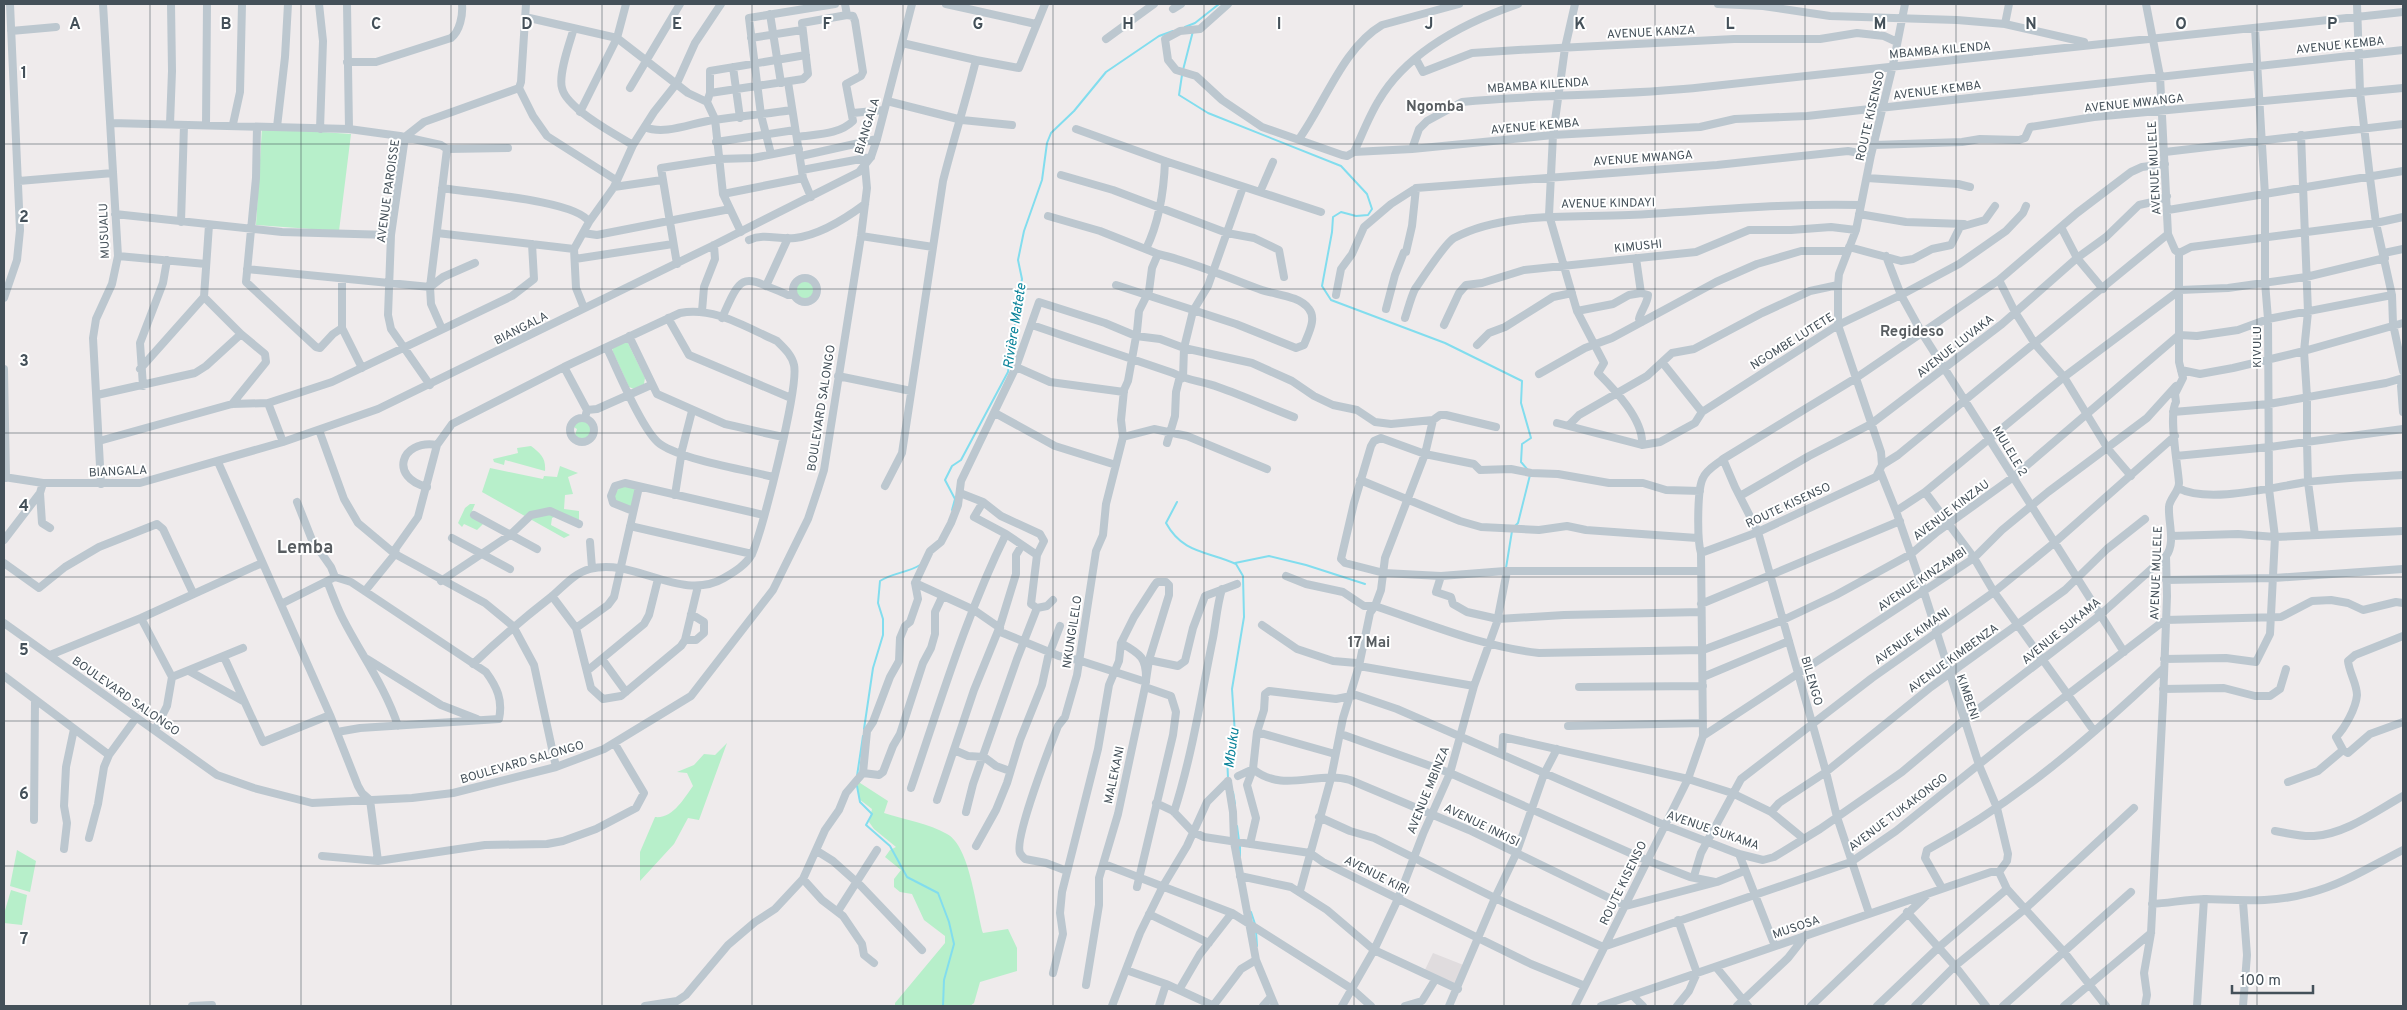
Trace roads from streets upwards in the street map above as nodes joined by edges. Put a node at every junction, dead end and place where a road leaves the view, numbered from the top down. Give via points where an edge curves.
1 (10, 4) edge
2 (103, 4) edge
3 (171, 4) edge
4 (207, 4) edge
5 (242, 4) edge
6 (288, 4) edge
7 (319, 4) edge
8 (347, 4) edge
9 (462, 4) edge
10 (526, 4) edge
11 (626, 4) edge
12 (680, 4) edge
13 (721, 4) edge
14 (835, 4) edge
15 (845, 4) edge
16 (912, 4) edge
17 (946, 4) edge
18 (1045, 4) edge
19 (1154, 4) edge
20 (1181, 4) edge
21 (1228, 4) edge
22 (1458, 4) edge
23 (1518, 4) edge
24 (1575, 4) edge
25 (1718, 4) edge
26 (1904, 4) edge
27 (2008, 4) edge
28 (2145, 4) edge
29 (2356, 4) edge
30 (1173, 9) dead end
31 (2403, 12) edge
32 (770, 14) junction
33 (847, 15) junction
34 (525, 17) junction
35 (2357, 18) junction
36 (1901, 19) junction
37 (1036, 24) junction
38 (2005, 24) junction
39 (56, 27) dead end
40 (574, 28) junction
41 (2255, 28) junction
42 (802, 30) junction
43 (12, 31) junction
44 (772, 35) junction
45 (617, 38) junction
46 (751, 38) junction
47 (1106, 38) dead end
48 (2153, 38) junction
49 (902, 42) junction
50 (1896, 42) junction
51 (2090, 44) junction
52 (1565, 48) junction
53 (2403, 50) edge
54 (806, 55) junction
55 (2358, 55) junction
56 (647, 59) junction
57 (776, 59) junction
58 (1416, 59) junction
59 (976, 60) junction
60 (347, 62) junction
61 (754, 63) junction
62 (1893, 65) junction
63 (2257, 65) junction
64 (733, 67) junction
65 (2160, 76) junction
66 (784, 83) junction
67 (677, 84) junction
68 (758, 87) junction
69 (519, 88) junction
70 (630, 88) dead end
71 (2403, 88) edge
72 (736, 90) junction
73 (2360, 92) junction
74 (710, 93) junction
75 (1559, 95) junction
76 (887, 101) junction
77 (707, 102) junction
78 (2260, 103) junction
79 (1883, 108) junction
80 (792, 110) junction
81 (884, 110) junction
82 (580, 112) junction
83 (2162, 112) junction
84 (852, 114) junction
85 (761, 115) junction
86 (740, 118) junction
87 (715, 119) junction
88 (962, 120) junction
89 (111, 123) junction
90 (170, 124) junction
91 (233, 124) junction
92 (2403, 124) edge
93 (184, 125) junction
94 (206, 125) junction
95 (1012, 125) dead end
96 (257, 127) junction
97 (277, 127) junction
98 (645, 127) junction
99 (2364, 128) junction
100 (320, 129) junction
101 (349, 129) junction
102 (1076, 129) dead end
103 (796, 134) junction
104 (766, 135) junction
105 (1553, 135) junction
106 (2301, 135) junction
107 (405, 137) junction
108 (877, 139) junction
109 (1299, 139) junction
110 (716, 142) junction
111 (2260, 142) junction
112 (1874, 145) junction
113 (633, 146) junction
114 (508, 148) dead end
115 (447, 149) junction
116 (1412, 149) junction
117 (800, 152) junction
118 (1354, 152) junction
119 (2165, 152) junction
120 (770, 154) junction
121 (1871, 155) junction
122 (871, 157) junction
123 (719, 159) junction
124 (1165, 161) junction
125 (1273, 162) dead end
126 (2166, 164) junction
127 (865, 166) junction
128 (2403, 172) edge
129 (113, 173) junction
130 (803, 174) junction
131 (1061, 175) dead end
132 (1551, 176) junction
133 (1867, 178) junction
134 (2370, 178) junction
135 (662, 180) junction
136 (19, 181) junction
137 (615, 183) junction
138 (1243, 187) junction
139 (1970, 187) dead end
140 (442, 188) junction
141 (1416, 188) junction
142 (2303, 190) junction
143 (1260, 192) junction
144 (723, 194) junction
145 (2265, 195) junction
146 (2167, 196) junction
147 (811, 197) junction
148 (865, 204) junction
149 (1860, 204) junction
150 (1995, 206) dead end
151 (2026, 206) dead end
152 (1158, 208) junction
153 (730, 209) junction
154 (2168, 210) junction
155 (1321, 212) dead end
156 (115, 214) junction
157 (1859, 214) junction
158 (1048, 216) dead end
159 (1549, 216) junction
160 (2403, 217) edge
161 (669, 221) junction
162 (181, 222) junction
163 (589, 222) junction
164 (2376, 223) junction
165 (1964, 224) junction
166 (208, 225) junction
167 (2060, 227) junction
168 (250, 229) junction
169 (1856, 230) junction
170 (741, 232) junction
171 (437, 233) junction
172 (583, 233) junction
173 (1227, 233) junction
174 (2304, 233) junction
175 (2168, 234) junction
176 (391, 236) junction
177 (861, 236) junction
178 (788, 238) junction
179 (2265, 238) junction
180 (749, 240) dead end
181 (532, 244) junction
182 (673, 244) junction
183 (714, 245) junction
184 (933, 247) junction
185 (574, 248) junction
186 (1146, 249) junction
187 (1848, 249) junction
188 (2403, 249) edge
189 (2179, 252) junction
190 (1158, 254) junction
191 (118, 256) junction
192 (1886, 256) junction
193 (2384, 256) junction
194 (1636, 258) junction
195 (2077, 258) junction
196 (575, 259) junction
197 (167, 260) junction
198 (475, 263) dead end
199 (206, 264) junction
200 (676, 264) junction
201 (1565, 264) junction
202 (247, 269) junction
203 (1213, 270) junction
204 (1284, 277) dead end
205 (2306, 278) junction
206 (342, 280) junction
207 (1999, 280) junction
208 (2265, 282) junction
209 (388, 284) junction
210 (1116, 285) dead end
211 (1838, 285) junction
212 (766, 286) junction
213 (430, 287) junction
214 (2103, 289) junction
215 (2180, 290) junction
216 (1572, 293) junction
217 (1641, 293) junction
218 (1336, 294) dead end
219 (793, 295) dead end
220 (1147, 295) junction
221 (1901, 295) junction
222 (2392, 295) junction
223 (204, 297) junction
224 (4, 298) edge
225 (584, 308) junction
226 (1386, 309) dead end
227 (702, 311) junction
228 (1193, 311) junction
229 (1577, 311) junction
230 (2015, 312) junction
231 (2308, 312) junction
232 (668, 318) junction
233 (722, 318) junction
234 (1405, 318) dead end
235 (2268, 319) junction
236 (1642, 322) junction
237 (2403, 322) edge
238 (2394, 324) junction
239 (1032, 325) junction
240 (1444, 325) dead end
241 (1838, 325) junction
242 (342, 328) junction
243 (442, 329) junction
244 (1922, 333) junction
245 (241, 334) junction
246 (2179, 335) junction
247 (629, 336) junction
248 (1136, 336) junction
249 (1593, 344) junction
250 (2036, 344) junction
251 (1477, 346) dead end
252 (404, 348) junction
253 (606, 348) junction
254 (1184, 348) junction
255 (2304, 351) junction
256 (1131, 359) junction
257 (2268, 359) junction
258 (1662, 362) junction
259 (564, 367) junction
260 (1016, 367) junction
261 (362, 368) junction
262 (4, 369) edge
263 (140, 369) junction
264 (1945, 369) junction
265 (2181, 370) junction
266 (2403, 371) edge
267 (1539, 374) dead end
268 (838, 376) junction
269 (2064, 377) junction
270 (1183, 378) junction
271 (1856, 378) junction
272 (2403, 379) edge
273 (2181, 380) junction
274 (430, 385) junction
275 (651, 385) junction
276 (143, 386) junction
277 (911, 391) junction
278 (1124, 392) junction
279 (1617, 393) junction
280 (630, 394) junction
281 (97, 395) junction
282 (2307, 397) junction
283 (791, 398) junction
284 (1965, 401) junction
285 (268, 403) junction
286 (232, 404) junction
287 (2269, 404) junction
288 (587, 410) junction
289 (692, 411) junction
290 (1702, 412) junction
291 (2173, 412) junction
292 (2403, 412) edge
293 (995, 413) junction
294 (2086, 413) junction
295 (1294, 417) dead end
296 (585, 418) dead end
297 (1433, 420) junction
298 (1557, 423) dead end
299 (1871, 424) junction
300 (1569, 425) junction
301 (1496, 427) dead end
302 (2403, 429) edge
303 (319, 430) junction
304 (1170, 433) junction
305 (2175, 436) junction
306 (783, 437) junction
307 (1123, 437) junction
308 (1990, 438) junction
309 (99, 441) junction
310 (283, 442) junction
311 (2306, 442) junction
312 (1166, 444) dead end
313 (437, 445) junction
314 (1642, 445) junction
315 (2270, 447) junction
316 (2108, 449) junction
317 (681, 454) junction
318 (1425, 454) junction
319 (2176, 456) junction
320 (1723, 459) junction
321 (218, 462) junction
322 (1116, 465) junction
323 (1881, 468) junction
324 (1267, 469) dead end
325 (2403, 475) edge
326 (2131, 476) junction
327 (5, 477) edge
328 (774, 477) junction
329 (2012, 478) junction
330 (1360, 480) junction
331 (2308, 482) junction
332 (43, 484) junction
333 (101, 484) junction
334 (885, 486) dead end
335 (427, 487) junction
336 (639, 487) junction
337 (2178, 488) junction
338 (2269, 489) junction
339 (1700, 491) junction
340 (1925, 492) junction
341 (40, 493) junction
342 (960, 493) junction
343 (675, 495) junction
344 (1740, 496) junction
345 (1408, 499) junction
346 (297, 502) dead end
347 (983, 502) junction
348 (2032, 507) junction
349 (1896, 510) junction
350 (633, 511) junction
351 (474, 515) dead end
352 (764, 515) junction
353 (2145, 519) dead end
354 (1900, 520) junction
355 (1949, 523) junction
356 (579, 524) dead end
357 (630, 526) junction
358 (50, 528) dead end
359 (2403, 531) edge
360 (1758, 532) junction
361 (1006, 534) junction
362 (510, 535) junction
363 (2315, 535) junction
364 (2171, 536) junction
365 (2275, 537) junction
366 (452, 538) dead end
367 (1697, 538) junction
368 (4, 540) edge
369 (590, 542) dead end
370 (2054, 544) junction
371 (1022, 545) junction
372 (537, 549) dead end
373 (1700, 553) junction
374 (395, 554) junction
375 (481, 554) junction
376 (752, 554) junction
377 (1911, 554) junction
378 (1037, 555) junction
379 (2166, 556) junction
380 (1974, 558) junction
381 (4, 563) edge
382 (262, 563) junction
383 (592, 568) junction
384 (619, 568) junction
385 (510, 569) dead end
386 (2403, 569) edge
387 (1508, 571) junction
388 (1701, 571) junction
389 (1384, 573) junction
390 (1771, 575) junction
391 (335, 576) junction
392 (1286, 576) dead end
393 (1441, 576) junction
394 (2077, 578) junction
395 (2274, 578) junction
396 (658, 579) junction
397 (2166, 580) junction
398 (327, 581) junction
399 (441, 581) junction
400 (915, 583) junction
401 (1237, 584) dead end
402 (698, 586) junction
403 (1222, 589) junction
404 (365, 591) junction
405 (1924, 592) junction
406 (1994, 592) junction
407 (193, 593) junction
408 (552, 596) junction
409 (942, 597) junction
410 (1053, 600) dead end
411 (2403, 603) edge
412 (281, 604) junction
413 (1375, 606) junction
414 (1037, 608) junction
415 (1701, 608) junction
416 (974, 610) junction
417 (691, 614) junction
418 (2099, 616) junction
419 (2272, 617) junction
420 (141, 618) junction
421 (1498, 619) junction
422 (1782, 620) junction
423 (2166, 620) junction
424 (4, 623) edge
425 (2019, 624) junction
426 (1262, 625) dead end
427 (513, 626) junction
428 (1060, 626) dead end
429 (576, 628) junction
430 (999, 629) junction
431 (1935, 632) junction
432 (2403, 636) edge
433 (685, 640) junction
434 (1789, 641) junction
435 (1024, 642) junction
436 (1121, 643) junction
437 (1490, 644) junction
438 (243, 648) dead end
439 (1703, 650) junction
440 (2124, 652) junction
441 (1050, 653) junction
442 (50, 655) junction
443 (224, 657) junction
444 (367, 659) junction
445 (602, 659) junction
446 (2164, 659) junction
447 (1078, 660) junction
448 (1149, 660) junction
449 (2043, 661) junction
450 (473, 664) junction
451 (1359, 666) junction
452 (2164, 668) junction
453 (2286, 669) dead end
454 (189, 671) junction
455 (587, 671) junction
456 (1115, 672) junction
457 (1799, 674) junction
458 (4, 676) edge
459 (1949, 676) junction
460 (172, 677) junction
461 (1703, 677) junction
462 (1146, 684) junction
463 (1474, 686) junction
464 (1703, 686) junction
465 (1579, 687) dead end
466 (2163, 689) junction
467 (626, 692) junction
468 (1351, 695) junction
469 (2070, 695) junction
470 (35, 700) junction
471 (243, 702) junction
472 (330, 715) junction
473 (136, 718) junction
474 (479, 719) junction
475 (1964, 720) junction
476 (2403, 722) edge
477 (1703, 723) junction
478 (1813, 724) junction
479 (398, 726) junction
480 (1568, 726) dead end
481 (74, 729) junction
482 (155, 730) junction
483 (2094, 731) junction
484 (337, 732) junction
485 (1257, 732) junction
486 (1341, 734) junction
487 (1461, 736) junction
488 (1703, 736) junction
489 (615, 744) junction
490 (1558, 749) junction
491 (954, 750) junction
492 (2343, 750) junction
493 (109, 754) junction
494 (1335, 754) junction
495 (1502, 754) junction
496 (984, 757) junction
497 (1979, 765) junction
498 (556, 767) junction
499 (1253, 770) junction
500 (1010, 771) junction
501 (1826, 772) junction
502 (863, 773) junction
503 (1450, 773) junction
504 (1544, 774) junction
505 (1238, 776) dead end
506 (1331, 778) junction
507 (1688, 779) junction
508 (2288, 782) dead end
509 (910, 788) dead end
510 (1732, 792) junction
511 (2403, 796) edge
512 (370, 800) junction
513 (937, 800) dead end
514 (1156, 803) junction
515 (1997, 808) junction
516 (2134, 808) dead end
517 (1531, 811) junction
518 (966, 812) dead end
519 (1174, 812) junction
520 (1771, 812) junction
521 (1432, 814) junction
522 (1319, 816) junction
523 (1836, 817) junction
524 (34, 820) dead end
525 (1664, 825) junction
526 (2275, 831) dead end
527 (1193, 832) junction
528 (89, 838) dead end
529 (1804, 839) junction
530 (1234, 842) junction
531 (1709, 842) junction
532 (1250, 844) junction
533 (976, 846) dead end
534 (64, 849) dead end
535 (877, 850) dead end
536 (2403, 850) edge
537 (817, 851) junction
538 (1310, 853) junction
539 (1516, 854) junction
540 (1739, 854) junction
541 (322, 856) dead end
542 (1414, 857) junction
543 (1646, 860) junction
544 (378, 861) junction
545 (1851, 862) junction
546 (1104, 864) junction
547 (1067, 871) junction
548 (1744, 871) junction
549 (1999, 872) junction
550 (1139, 876) junction
551 (1240, 876) junction
552 (1694, 876) junction
553 (803, 879) junction
554 (856, 882) junction
555 (1717, 882) junction
556 (1163, 886) junction
557 (1136, 887) dead end
558 (1942, 888) junction
559 (2007, 889) junction
560 (1300, 891) junction
561 (1930, 892) junction
562 (2131, 892) dead end
563 (1754, 896) junction
564 (1495, 898) junction
565 (1398, 899) junction
566 (2204, 899) junction
567 (2243, 902) junction
568 (2152, 904) junction
569 (1626, 906) junction
570 (2025, 909) junction
571 (838, 911) junction
572 (1907, 912) junction
573 (1232, 913) junction
574 (1869, 913) junction
575 (1149, 914) junction
576 (1678, 920) junction
577 (1250, 923) junction
578 (2151, 933) junction
579 (1806, 935) junction
580 (1479, 939) junction
581 (1209, 943) junction
582 (1775, 946) junction
583 (1604, 947) junction
584 (1939, 947) junction
585 (922, 950) dead end
586 (1374, 950) junction
587 (2064, 952) junction
588 (1256, 960) junction
589 (874, 963) dead end
590 (1955, 966) junction
591 (1716, 967) junction
592 (1126, 970) junction
593 (1052, 973) dead end
594 (1698, 973) junction
595 (1435, 980) junction
596 (1086, 984) dead end
597 (1166, 984) junction
598 (2089, 984) junction
599 (1585, 986) junction
600 (1352, 989) junction
601 (1458, 989) junction
602 (1180, 990) junction
603 (1633, 996) junction
604 (1271, 997) junction
605 (1742, 1004) edge
606 (212, 1005) edge
607 (668, 1005) edge
608 (192, 1006) edge
609 (645, 1006) edge
610 (1112, 1006) edge
611 (1159, 1006) edge
612 (1214, 1006) edge
613 (1263, 1006) edge
614 (1276, 1006) edge
615 (1342, 1006) edge
616 (1370, 1006) edge
617 (1405, 1006) edge
618 (1449, 1006) edge
619 (1575, 1006) edge
620 (1601, 1006) edge
621 (1643, 1006) edge
622 (1677, 1006) edge
623 (1811, 1006) edge
624 (1877, 1006) edge
625 (1915, 1006) edge
626 (1986, 1006) edge
627 (2003, 1006) edge
628 (2064, 1006) edge
629 (2106, 1006) edge
630 (2144, 1006) edge
631 (2197, 1006) edge
632 (2243, 1006) edge

1 - 43 street
2 - 89 street, MUSUALU
3 - 90 street
4 - 94 street
5 - 91 street via 240,92
6 - 97 street
7 - 100 street via 323,41
8 - 60 street
9 - 60 street via 459,27 451,38 376,62
10 - 34 street
11 - 45 street
12 - 56 street
13 - 67 street via 695,42
14 - 32 street
15 - 33 street
16 - 49 street, BIANGALA
17 - 37 street
18 - 37 street
19 - 47 street
20 - 30 street
21 - 109 street, AVENUE KEMBA via 1200,29 1180,31 1165,38 1168,60 1176,70 1196,76 1222,100 1262,127
22 - 109 street via 1372,30 1355,47
23 - 58 street via 1478,19
24 - 52 street
25 - 36 street via 1762,6 1830,16
26 - 36 street, ROUTE KISENSO
27 - 38 street
28 - 48 street, AVENUE MULELE
29 - 35 street
31 - 35 street, MBAMBA KILENDA
32 - 44 street
32 - 46 street via 749,18
33 - 42 street via 804,22
33 - 84 street via 853,16 855,21 862,72 861,76 846,84
34 - 40 street
34 - 69 street
35 - 41 street, MBAMBA KILENDA
35 - 55 street
36 - 38 street
36 - 50 street, ROUTE KISENSO
37 - 59 street via 1019,68
38 - 51 street
39 - 43 street
40 - 45 street
40 - 82 street via 561,85 564,94
41 - 48 street, MBAMBA KILENDA
41 - 63 street, KIVULU
42 - 44 street
42 - 54 street
43 - 136 street
44 - 46 street
44 - 57 street
45 - 56 street
45 - 82 street
46 - 61 street
48 - 51 street, MBAMBA KILENDA
48 - 65 street, AVENUE MULELE
49 - 59 street
49 - 76 street, BIANGALA
50 - 52 street, AVENUE KANZA via 1884,36 1857,33 1820,39 1734,39
50 - 62 street, ROUTE KISENSO
51 - 62 street, MBAMBA KILENDA via 1937,63
52 - 58 street, AVENUE KANZA via 1472,53 1423,72
52 - 75 street
53 - 55 street, AVENUE KEMBA
54 - 57 street
54 - 66 street via 806,77
55 - 63 street, AVENUE KEMBA
55 - 73 street
56 - 67 street
56 - 70 street
57 - 61 street
57 - 66 street
58 - 118 street via 1379,100
59 - 88 street
60 - 101 street
61 - 64 street
61 - 68 street
62 - 75 street, MBAMBA KILENDA via 1702,87
62 - 79 street, ROUTE KISENSO
63 - 65 street, AVENUE KEMBA
63 - 78 street, KIVULU
64 - 72 street
64 - 74 street via 710,70
65 - 79 street, AVENUE KEMBA
65 - 83 street, AVENUE MULELE
66 - 68 street
66 - 80 street
67 - 77 street
67 - 98 street
68 - 72 street
68 - 85 street
69 - 107 street, AVENUE PAROISSE via 424,122
69 - 137 street via 547,136
71 - 73 street, AVENUE MWANGA
72 - 74 street
72 - 86 street
73 - 78 street, AVENUE MWANGA
73 - 99 street
74 - 77 street
75 - 105 street
75 - 116 street, MBAMBA KILENDA via 1462,102 1419,128
76 - 81 street, BIANGALA
76 - 88 street
77 - 87 street
78 - 83 street, AVENUE MWANGA
78 - 111 street, KIVULU
79 - 105 street, AVENUE KEMBA via 1735,119 1700,126
79 - 112 street, ROUTE KISENSO
80 - 85 street
80 - 103 street
81 - 84 street
81 - 108 street, BIANGALA
82 - 113 street
83 - 112 street, AVENUE MWANGA via 2094,117 2030,127 2025,138 2019,140
83 - 119 street, AVENUE MULELE
84 - 103 street via 852,121 847,127 836,131
85 - 86 street
85 - 104 street
86 - 87 street
87 - 98 street via 659,130
87 - 110 street
88 - 95 street
88 - 184 street via 943,181
89 - 90 street
89 - 129 street, MUSUALU
90 - 93 street
91 - 94 street
91 - 96 street
92 - 99 street
93 - 94 street
93 - 162 street
96 - 97 street
96 - 168 street
97 - 100 street
98 - 113 street
99 - 106 street
99 - 134 street
100 - 101 street
101 - 107 street
102 - 124 street
103 - 104 street
103 - 117 street
104 - 110 street
104 - 120 street
105 - 116 street, AVENUE KEMBA
105 - 132 street
106 - 111 street
106 - 142 street
107 - 115 street
107 - 176 street, AVENUE PAROISSE
108 - 117 street
108 - 122 street, BIANGALA
109 - 118 street, AVENUE KEMBA via 1342,156
110 - 123 street
111 - 119 street
111 - 145 street, KIVULU
112 - 121 street, ROUTE KISENSO
113 - 137 street
114 - 115 street
115 - 140 street
116 - 118 street, AVENUE KEMBA
117 - 120 street
117 - 130 street
119 - 126 street, AVENUE MULELE
120 - 123 street via 735,160
121 - 132 street, AVENUE MWANGA via 1848,151
121 - 133 street, ROUTE KISENSO
122 - 127 street, BIANGALA
122 - 130 street
123 - 135 street via 660,168
123 - 144 street
124 - 138 street
124 - 152 street via 1164,187
125 - 143 street
126 - 146 street, AVENUE MULELE
126 - 167 street via 2131,172
127 - 147 street, BIANGALA
127 - 148 street, BOULEVARD SALONGO
128 - 134 street
129 - 136 street
129 - 156 street, MUSUALU
130 - 144 street
130 - 147 street
131 - 152 street
132 - 141 street, AVENUE MWANGA
132 - 159 street
133 - 139 street
133 - 149 street, ROUTE KISENSO
134 - 142 street
134 - 164 street
135 - 137 street
135 - 161 street
136 - 224 street via 17,260
137 - 163 street
138 - 143 street
138 - 173 street
140 - 163 street via 553,204 575,211 587,217
140 - 171 street
141 - 218 street via 1364,227 1341,270
141 - 226 street via 1406,252 1395,275
142 - 145 street
142 - 174 street
143 - 155 street
144 - 153 street
145 - 154 street
145 - 179 street, KIVULU
146 - 154 street, AVENUE MULELE
146 - 195 street, AVENUE LUVAKA via 2140,204 2106,237
147 - 170 street, BIANGALA
148 - 177 street, BOULEVARD SALONGO
148 - 178 street via 851,216 816,233
149 - 157 street, ROUTE KISENSO
149 - 159 street, AVENUE KINDAYI via 1602,217
150 - 165 street via 1985,220
151 - 221 street, NGOMBE LUTETE via 2023,213 1991,242 1959,264
152 - 173 street
152 - 186 street
153 - 161 street
153 - 170 street
154 - 175 street, AVENUE MULELE
156 - 162 street
156 - 191 street, MUSUALU
157 - 165 street via 1906,222
157 - 169 street, ROUTE KISENSO
158 - 186 street
159 - 201 street
159 - 234 street, AVENUE KINDAYI via 1484,227 1452,239 1415,290
160 - 164 street
161 - 172 street via 597,235
161 - 182 street
162 - 166 street
163 - 172 street
164 - 174 street
164 - 193 street
165 - 192 street via 1958,229 1954,242 1946,248 1932,249 1901,261
166 - 168 street
166 - 199 street
167 - 195 street
167 - 207 street
168 - 176 street via 320,235
168 - 202 street
169 - 187 street, ROUTE KISENSO
169 - 194 street, KIMUSHI via 1837,227 1749,230 1696,252
170 - 183 street, BIANGALA
171 - 181 street
171 - 213 street
172 - 185 street
173 - 203 street
173 - 204 street via 1250,236 1279,250
174 - 179 street
174 - 205 street
175 - 189 street, AVENUE MULELE
175 - 214 street
176 - 209 street, AVENUE PAROISSE
177 - 184 street
177 - 268 street, BOULEVARD SALONGO
178 - 180 street via 758,236
178 - 212 street
179 - 189 street via 2191,247
179 - 208 street, KIVULU
181 - 185 street
181 - 243 street via 533,280 512,296
182 - 196 street
182 - 200 street
183 - 200 street, BIANGALA
183 - 227 street via 715,259 704,287
184 - 277 street
185 - 196 street
186 - 190 street
187 - 192 street
187 - 211 street, ROUTE KISENSO
187 - 236 street via 1801,251 1757,264
188 - 193 street
189 - 215 street, AVENUE MULELE
190 - 203 street
190 - 220 street, NKUNGILELO
191 - 197 street
191 - 281 street, MUSUALU via 112,284 94,329
192 - 221 street, MULELE 2
193 - 205 street
193 - 222 street
194 - 201 street, KIMUSHI
194 - 217 street
195 - 214 street
195 - 230 street, AVENUE LUVAKA
196 - 225 street via 576,288
197 - 199 street
197 - 263 street via 163,283 140,343
198 - 213 street via 443,277
199 - 223 street
200 - 225 street, BIANGALA
201 - 216 street
201 - 240 street, KIMUSHI via 1524,270 1466,285
202 - 206 street
202 - 242 street via 248,285 316,347 320,348
203 - 228 street via 1208,286
203 - 228 street via 1304,304 1310,310 1312,323 1304,345 1296,348
205 - 208 street
205 - 231 street
206 - 209 street
206 - 242 street
207 - 230 street
207 - 244 street
208 - 215 street via 2228,288
208 - 235 street, KIVULU
209 - 213 street
209 - 252 street, AVENUE PAROISSE via 389,326
210 - 220 street
211 - 241 street, ROUTE KISENSO
211 - 258 street via 1817,288 1694,349 1672,353
212 - 219 street
212 - 233 street via 750,280 740,283
213 - 243 street via 431,304
214 - 250 street
215 - 246 street, AVENUE MULELE
215 - 269 street
216 - 229 street
216 - 251 street via 1553,296 1505,327 1489,333
217 - 229 street via 1629,294 1608,305
217 - 236 street via 1648,295 1640,312
220 - 228 street
220 - 248 street, NKUNGILELO via 1139,310
221 - 241 street, NGOMBE LUTETE
221 - 244 street, MULELE 2
222 - 231 street
222 - 238 street
223 - 245 street
223 - 263 street
225 - 274 street, BIANGALA
227 - 232 street
227 - 233 street
228 - 254 street
229 - 249 street
230 - 250 street
230 - 264 street, AVENUE LUVAKA
231 - 235 street
231 - 255 street
232 - 247 street
232 - 283 street via 689,355
233 - 283 street via 784,347 795,373
235 - 246 street via 2238,330 2197,336
235 - 257 street, KIVULU
236 - 249 street
237 - 238 street
238 - 255 street
238 - 266 street
239 - 248 street via 1040,302
239 - 256 street
239 - 260 street
241 - 271 street, ROUTE KISENSO
241 - 290 street, NGOMBE LUTETE
242 - 261 street
243 - 252 street
244 - 264 street, MULELE 2
244 - 271 street
245 - 276 street via 200,370
245 - 286 street via 265,354 266,362
246 - 265 street, AVENUE MULELE via 2178,362
246 - 294 street, AVENUE KINZAU
247 - 253 street
247 - 275 street
248 - 254 street via 1160,339
248 - 256 street, NKUNGILELO
249 - 267 street
249 - 279 street via 1604,363 1598,373
250 - 269 street
250 - 284 street
252 - 261 street
252 - 274 street, AVENUE PAROISSE
253 - 259 street
253 - 280 street
254 - 270 street
254 - 297 street via 1252,364 1292,381 1326,402 1357,410 1375,422 1391,424
255 - 257 street
255 - 282 street
256 - 270 street
256 - 278 street, NKUNGILELO
257 - 265 street via 2200,374
257 - 287 street, KIVULU
258 - 279 street via 1647,376
258 - 290 street
259 - 288 street
259 - 313 street via 452,424
260 - 278 street via 1050,382
260 - 293 street
261 - 285 street via 332,382
262 - 327 street
263 - 276 street
264 - 284 street, MULELE 2
264 - 299 street, AVENUE LUVAKA
265 - 273 street, AVENUE MULELE
268 - 277 street
268 - 489 street, BOULEVARD SALONGO via 824,470 808,519 774,590 691,696
269 - 294 street
269 - 308 street
270 - 295 street via 1220,388
270 - 304 street via 1176,392
271 - 299 street, ROUTE KISENSO
271 - 320 street
272 - 282 street
272 - 292 street
273 - 291 street, AVENUE MULELE
273 - 316 street, AVENUE KINZAMBI via 2147,418
274 - 303 street, BIANGALA via 378,410
275 - 280 street
275 - 289 street via 657,394
276 - 281 street
277 - 334 street via 902,453
278 - 307 street, NKUNGILELO
279 - 300 street via 1579,415
279 - 314 street via 1641,432
280 - 288 street via 597,409
280 - 317 street via 653,437 659,444
281 - 309 street, MUSUALU
282 - 287 street
282 - 311 street
283 - 306 street
284 - 308 street, MULELE 2
284 - 323 street
285 - 286 street
285 - 310 street
286 - 309 street
287 - 291 street
287 - 315 street, KIVULU
288 - 296 street
289 - 306 street via 725,424
289 - 317 street
290 - 314 street, NGOMBE LUTETE via 1695,423 1660,442
291 - 305 street, AVENUE MULELE
293 - 322 street via 1055,446
293 - 342 street via 962,481
294 - 316 street
294 - 329 street, AVENUE KINZAU
297 - 301 street via 1446,415
297 - 318 street
298 - 300 street, NGOMBE LUTETE
299 - 323 street, ROUTE KISENSO via 1881,452
299 - 344 street, AVENUE LUVAKA
300 - 314 street, NGOMBE LUTETE
302 - 311 street
303 - 310 street, BIANGALA
303 - 374 street via 344,499 358,523
304 - 307 street via 1154,429
304 - 312 street
304 - 324 street via 1210,444
305 - 319 street, AVENUE MULELE via 2173,448
305 - 326 street, AVENUE KIMANI
306 - 328 street
307 - 322 street, NKUNGILELO
308 - 329 street, MULELE 2
308 - 340 street
309 - 333 street, MUSUALU
310 - 321 street, BIANGALA
311 - 315 street
311 - 331 street
313 - 335 street
313 - 335 street via 415,446 403,463 410,481
315 - 319 street
315 - 338 street, KIVULU
316 - 326 street
316 - 348 street, AVENUE KINZAMBI
317 - 328 street
317 - 343 street
318 - 330 street via 1382,438 1374,441
318 - 339 street via 1474,464 1480,470 1511,469 1609,483 1643,483 1666,490
318 - 345 street
319 - 337 street, AVENUE MULELE
320 - 339 street via 1708,470
320 - 344 street, BILENGO
321 - 333 street, BIANGALA via 140,483
321 - 382 street
322 - 447 street, NKUNGILELO via 1106,504 1103,535 1096,551
323 - 349 street, KIMBENI
323 - 360 street, ROUTE KISENSO via 1876,477
325 - 331 street
326 - 370 street, AVENUE KIMANI
327 - 332 street, BIANGALA
328 - 352 street
329 - 348 street, MULELE 2
329 - 355 street, AVENUE KINZAU
330 - 345 street
330 - 389 street via 1341,562
331 - 338 street
331 - 363 street
332 - 333 street, BIANGALA
332 - 341 street
335 - 374 street via 418,517
336 - 343 street
336 - 350 street
336 - 350 street via 625,483 612,490 613,503
337 - 338 street via 2190,494
337 - 364 street, AVENUE MULELE via 2169,503
338 - 365 street, KIVULU
339 - 367 street
340 - 349 street
340 - 355 street
341 - 358 street via 42,523
341 - 368 street
342 - 347 street
342 - 400 street via 951,523 940,542 930,551
343 - 352 street
344 - 360 street, BILENGO
345 - 367 street via 1460,522 1480,527 1538,530 1567,526
345 - 389 street via 1388,547
346 - 391 street via 312,540
347 - 361 street via 974,517
347 - 378 street via 1001,516 1044,537
348 - 370 street, MULELE 2
348 - 380 street, AVENUE KINZAMBI via 2002,530
349 - 354 street, KIMBENI
350 - 357 street
351 - 362 street
352 - 376 street
353 - 394 street, AVENUE KIMBENZA
354 - 377 street, KIMBENI
354 - 390 street
355 - 377 street, AVENUE KINZAU
355 - 380 street
356 - 362 street via 550,511 531,516
357 - 376 street
357 - 384 street
359 - 363 street
360 - 373 street, ROUTE KISENSO
360 - 390 street, BILENGO
361 - 371 street
361 - 416 street
362 - 372 street
362 - 375 street
363 - 365 street
364 - 365 street via 2238,534
364 - 379 street, AVENUE MULELE
365 - 395 street, KIVULU
366 - 375 street
367 - 373 street
369 - 383 street
370 - 394 street, MULELE 2
370 - 406 street, AVENUE KIMANI
371 - 378 street
371 - 430 street via 1016,555 1016,574
373 - 388 street, ROUTE KISENSO
374 - 399 street
374 - 404 street
375 - 385 street
375 - 399 street
376 - 402 street via 742,566 721,580
377 - 405 street, KIMBENI
377 - 422 street, AVENUE KINZAU
378 - 414 street via 1031,604
379 - 397 street, AVENUE MULELE
379 - 418 street, AVENUE SUKAMA
380 - 405 street, AVENUE KINZAMBI
380 - 406 street
381 - 407 street via 39,588 65,567 99,547 157,524 163,529
382 - 407 street
382 - 412 street
383 - 384 street
383 - 408 street via 578,574
384 - 396 street
384 - 429 street via 612,601
386 - 395 street
387 - 388 street
387 - 393 street
387 - 421 street, AVENUE MBINZA
388 - 415 street, ROUTE KISENSO
389 - 393 street
389 - 413 street
390 - 415 street
390 - 422 street, BILENGO
391 - 398 street
391 - 404 street
392 - 413 street, AVENUE KINZAU via 1343,592 1364,606
393 - 421 street via 1436,592 1450,597 1453,604 1466,612
394 - 418 street, MULELE 2
394 - 425 street, AVENUE KIMBENZA
395 - 397 street
395 - 419 street, KIVULU
396 - 402 street
396 - 445 street via 647,619
397 - 423 street, AVENUE MULELE
398 - 412 street
398 - 444 street via 342,618
399 - 427 street via 485,604
400 - 409 street
400 - 502 street via 918,599 900,638 899,661 867,732
401 - 403 street
402 - 417 street
403 - 448 street via 1205,596 1185,661 1178,666
403 - 519 street via 1193,746
404 - 450 street
405 - 431 street, KIMBENI
405 - 457 street, AVENUE KINZAMBI
406 - 425 street
406 - 431 street, AVENUE KIMANI
407 - 420 street
408 - 427 street
408 - 429 street
409 - 416 street
409 - 502 street via 935,612 931,648 883,772 879,775
410 - 414 street via 1047,606
411 - 419 street via 2363,610 2332,600 2312,601 2286,615
412 - 472 street
413 - 437 street, AVENUE KINZAU
413 - 451 street via 1370,613
414 - 435 street
415 - 421 street
415 - 439 street, ROUTE KISENSO
416 - 430 street
416 - 509 street
417 - 433 street
417 - 433 street via 704,622 704,633 696,640
418 - 440 street, MULELE 2
418 - 449 street, AVENUE SUKAMA
419 - 423 street
419 - 446 street, KIVULU via 2269,639 2256,662 2226,658
420 - 442 street
420 - 460 street
421 - 437 street, AVENUE MBINZA
422 - 434 street, BILENGO
422 - 439 street, AVENUE KINZAU
423 - 440 street, AVENUE TUKAKONGO
423 - 446 street, AVENUE MULELE
424 - 442 street, BOULEVARD SALONGO
425 - 449 street
425 - 459 street, AVENUE KIMBENZA
426 - 451 street via 1297,649
427 - 450 street
427 - 498 street via 534,664
428 - 441 street
429 - 455 street
430 - 435 street
430 - 491 street
431 - 459 street, KIMBENI
431 - 478 street, AVENUE KIMANI
432 - 492 street via 2355,655 2348,661 2357,694 2348,723 2336,737
433 - 467 street
434 - 457 street, BILENGO
434 - 461 street
435 - 441 street
435 - 496 street
436 - 448 street, MALEKANI via 1134,616 1157,582 1166,582 1169,595
436 - 456 street
436 - 462 street via 1143,658
437 - 439 street, AVENUE KINZAU via 1539,653
437 - 463 street, AVENUE MBINZA
438 - 443 street
439 - 461 street, ROUTE KISENSO
440 - 469 street, AVENUE TUKAKONGO
441 - 447 street
441 - 500 street via 1042,685
442 - 473 street, BOULEVARD SALONGO
443 - 454 street
443 - 471 street
444 - 474 street via 441,705
444 - 479 street
445 - 455 street
445 - 467 street
446 - 452 street, AVENUE MULELE
447 - 456 street
447 - 547 street, NKUNGILELO via 1065,716 1050,747 1020,846 1024,859
448 - 462 street, MALEKANI
449 - 469 street
449 - 475 street, AVENUE SUKAMA
450 - 474 street via 486,672 501,701 499,719
451 - 463 street
451 - 468 street
452 - 466 street, AVENUE MULELE
452 - 483 street
453 - 466 street via 2280,689 2270,696 2254,696 2224,688
454 - 460 street
454 - 471 street
455 - 467 street via 591,688 603,699 616,698
456 - 462 street
456 - 547 street via 1109,685 1098,748
457 - 478 street, BILENGO
457 - 488 street, AVENUE KINZAMBI
458 - 470 street
459 - 475 street, KIMBENI
459 - 501 street, AVENUE KIMBENZA
460 - 482 street via 167,706
461 - 464 street, ROUTE KISENSO
462 - 514 street via 1171,696 1176,712 1171,748
462 - 546 street, MALEKANI
463 - 487 street, AVENUE MBINZA
464 - 465 street
464 - 477 street, ROUTE KISENSO
466 - 568 street, AVENUE MULELE
468 - 485 street, AVENUE SUKAMA via 1336,699 1267,692
468 - 486 street
468 - 487 street, AVENUE SUKAMA via 1397,709
469 - 483 street
469 - 497 street, AVENUE TUKAKONGO
470 - 481 street
470 - 524 street
471 - 472 street via 263,742
472 - 484 street
473 - 482 street, BOULEVARD SALONGO
473 - 493 street
474 - 479 street via 464,723
475 - 497 street, KIMBENI
475 - 523 street, AVENUE SUKAMA via 1902,772
476 - 492 street via 2370,734 2348,753
477 - 480 street
477 - 488 street, ROUTE KISENSO
478 - 501 street, BILENGO
478 - 510 street, AVENUE KIMANI via 1741,779
479 - 484 street
481 - 493 street
481 - 534 street via 66,767
482 - 512 street, BOULEVARD SALONGO via 208,769 229,780 312,802
483 - 515 street
484 - 512 street via 362,793
485 - 494 street
485 - 499 street
486 - 494 street
486 - 503 street
487 - 495 street, AVENUE SUKAMA
487 - 503 street, AVENUE MBINZA
488 - 507 street, ROUTE KISENSO
489 - 498 street, BOULEVARD SALONGO
489 - 544 street via 644,793 636,808 596,829 547,844 492,844
490 - 495 street via 1503,737
490 - 504 street
490 - 507 street
491 - 496 street via 968,756
491 - 513 street
492 - 508 street via 2318,770
493 - 528 street
494 - 506 street
495 - 504 street, AVENUE SUKAMA
496 - 500 street
496 - 518 street
497 - 515 street, KIMBENI
497 - 545 street, AVENUE TUKAKONGO
498 - 512 street, BOULEVARD SALONGO via 453,793
499 - 505 street
499 - 506 street, AVENUE INKISI via 1268,778 1288,782
499 - 532 street via 1247,785 1256,818
500 - 533 street via 996,810
501 - 520 street, AVENUE KIMBENZA via 1779,803
501 - 523 street, BILENGO
502 - 537 street via 846,793
503 - 517 street
503 - 521 street, AVENUE MBINZA
504 - 517 street
504 - 525 street, AVENUE SUKAMA
506 - 521 street, AVENUE INKISI via 1350,780
506 - 522 street
507 - 510 street
507 - 525 street, ROUTE KISENSO
510 - 520 street
510 - 531 street, AVENUE KIMANI
511 - 526 street via 2351,825 2324,835 2311,837
512 - 544 street
514 - 519 street, AVENUE KIRI
514 - 550 street
515 - 549 street, KIMBENI via 2008,854
515 - 558 street via 1925,853
516 - 570 street
517 - 539 street
517 - 543 street
519 - 527 street, AVENUE KIRI
520 - 529 street
521 - 539 street, AVENUE INKISI
521 - 542 street, AVENUE MBINZA
522 - 538 street
522 - 542 street
523 - 529 street, AVENUE SUKAMA
523 - 545 street, BILENGO
525 - 531 street, AVENUE SUKAMA
525 - 543 street, ROUTE KISENSO
527 - 530 street, AVENUE KIRI
527 - 530 street via 1207,802 1228,781
527 - 556 street
529 - 540 street, AVENUE SUKAMA via 1774,858 1763,860
530 - 532 street, AVENUE KIRI
530 - 551 street
531 - 540 street, AVENUE SUKAMA
531 - 552 street, AVENUE KIMANI via 1701,853
532 - 538 street, AVENUE KIRI
535 - 554 street
536 - 567 street via 2310,893
537 - 553 street
537 - 554 street
538 - 560 street
538 - 565 street, AVENUE KIRI
539 - 564 street
539 - 569 street, AVENUE INKISI
540 - 548 street
541 - 544 street
542 - 564 street
542 - 565 street, AVENUE MBINZA
543 - 552 street
543 - 569 street, ROUTE KISENSO
545 - 563 street, AVENUE TUKAKONGO
545 - 574 street, BILENGO
546 - 550 street
546 - 596 street, MALEKANI via 1099,878 1099,905
547 - 593 street via 1060,913 1063,934
548 - 555 street
548 - 563 street
549 - 558 street, MUSOSA
549 - 559 street
550 - 556 street
550 - 557 street
551 - 560 street
551 - 577 street
552 - 555 street
553 - 571 street via 822,900
553 - 607 street via 775,909 728,945 686,995
554 - 571 street
554 - 585 street
555 - 569 street
556 - 573 street
556 - 575 street
558 - 561 street, MUSOSA
559 - 570 street
559 - 584 street
560 - 586 street
561 - 572 street
561 - 574 street, MUSOSA
562 - 587 street
563 - 576 street, AVENUE TUKAKONGO
563 - 582 street
564 - 580 street
564 - 583 street
565 - 580 street, AVENUE KIRI
565 - 586 street, AVENUE MBINZA
566 - 567 street
566 - 568 street
566 - 631 street
567 - 632 street via 2246,955
568 - 578 street, AVENUE MULELE
569 - 583 street, ROUTE KISENSO
570 - 587 street
570 - 590 street
571 - 589 street via 862,944 864,954
572 - 584 street
572 - 623 street
573 - 577 street
573 - 581 street
574 - 579 street, MUSOSA
575 - 581 street
575 - 592 street
576 - 583 street, AVENUE TUKAKONGO
576 - 594 street
577 - 588 street
577 - 600 street
578 - 598 street
578 - 630 street, AVENUE MULELE via 2144,973 2147,995
579 - 582 street, MUSOSA
579 - 605 street
580 - 599 street, AVENUE KIRI
580 - 601 street
581 - 602 street via 1186,975
582 - 591 street, MUSOSA
583 - 599 street, ROUTE KISENSO
584 - 590 street
584 - 624 street
586 - 595 street
586 - 600 street, AVENUE MBINZA
587 - 598 street
587 - 627 street
588 - 604 street
588 - 612 street via 1241,969
590 - 625 street
590 - 626 street
591 - 594 street, MUSOSA
591 - 605 street
592 - 597 street
592 - 610 street
594 - 603 street, MUSOSA
594 - 622 street
595 - 601 street
595 - 617 street via 1422,1000
597 - 602 street
597 - 611 street
598 - 628 street
598 - 629 street
599 - 619 street, ROUTE KISENSO
600 - 615 street, AVENUE MBINZA
600 - 616 street
601 - 618 street
602 - 612 street
603 - 620 street, MUSOSA
603 - 621 street
604 - 613 street
604 - 614 street
606 - 608 street
607 - 609 street

